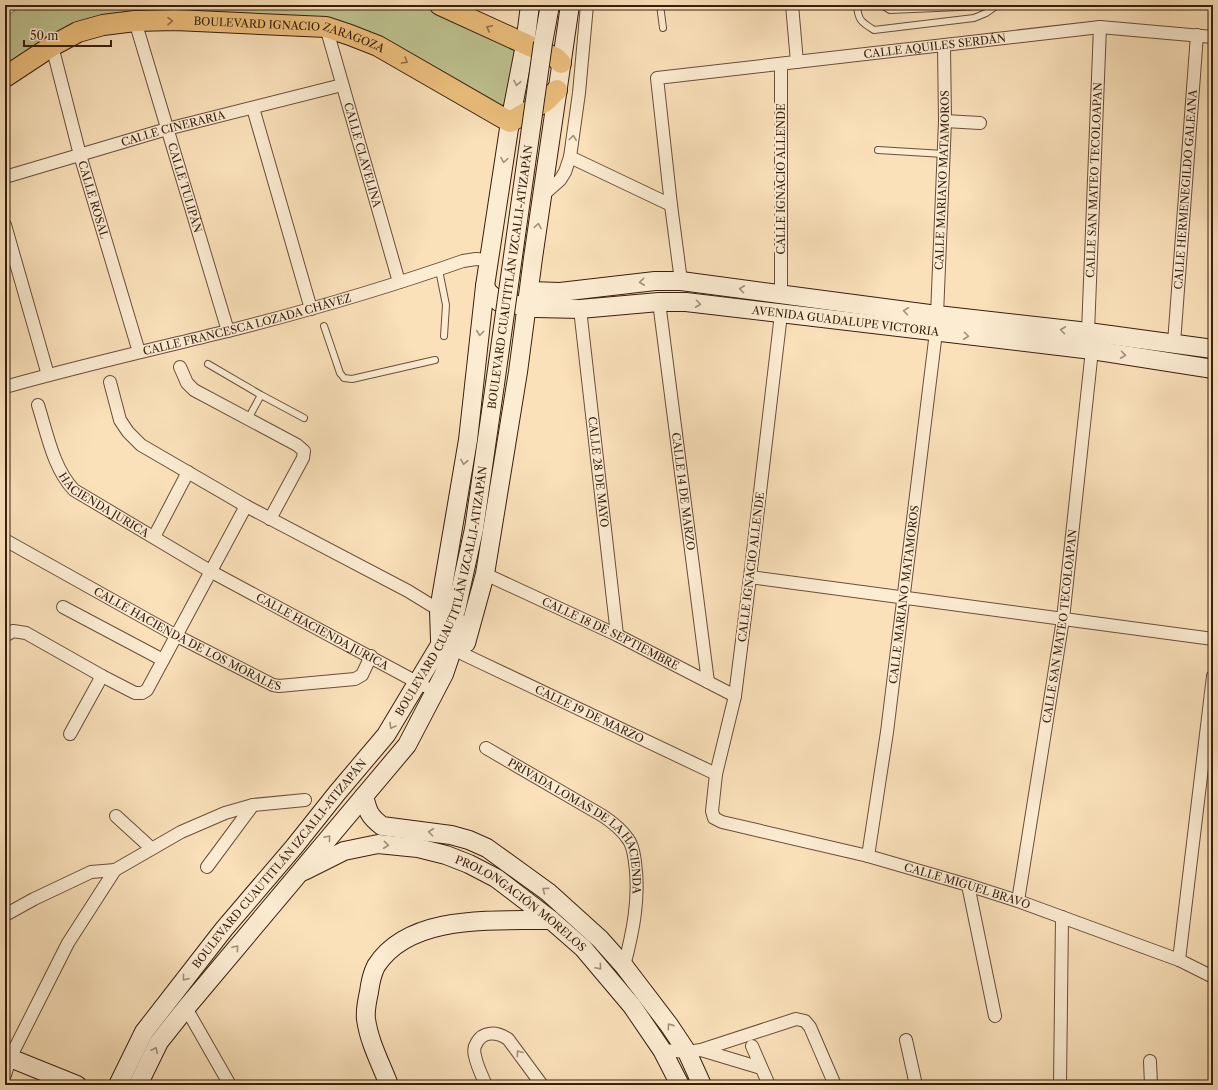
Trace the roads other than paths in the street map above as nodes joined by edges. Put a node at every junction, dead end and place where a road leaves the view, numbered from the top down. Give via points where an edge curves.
1 (440, 5) edge
2 (530, 5) edge
3 (550, 5) edge
4 (560, 5) edge
5 (570, 5) edge
6 (587, 5) edge
7 (660, 5) edge
8 (792, 5) edge
9 (857, 5) edge
10 (885, 5) edge
11 (1006, 5) edge
12 (996, 6) junction
13 (135, 21) junction
14 (326, 27) junction
15 (1100, 27) junction
16 (663, 28) dead end
17 (1197, 36) junction
18 (1213, 36) edge
19 (525, 45) junction
20 (52, 46) junction
21 (944, 46) junction
22 (797, 62) junction
23 (561, 63) junction
24 (781, 64) junction
25 (5, 77) edge
26 (342, 85) junction
27 (557, 90) junction
28 (253, 108) junction
29 (945, 121) junction
30 (510, 122) junction
31 (980, 123) dead end
32 (167, 129) junction
33 (878, 150) dead end
34 (944, 154) junction
35 (80, 155) junction
36 (570, 156) junction
37 (5, 177) edge
38 (543, 194) junction
39 (671, 205) junction
40 (5, 225) edge
41 (489, 260) junction
42 (439, 270) junction
43 (681, 281) junction
44 (399, 282) junction
45 (485, 286) junction
46 (781, 294) junction
47 (528, 299) junction
48 (659, 302) junction
49 (311, 309) junction
50 (580, 309) junction
51 (781, 314) junction
52 (937, 323) junction
53 (324, 326) dead end
54 (228, 330) junction
55 (1088, 332) junction
56 (444, 336) dead end
57 (1174, 343) junction
58 (1213, 349) edge
59 (1092, 350) junction
60 (139, 352) junction
61 (435, 360) dead end
62 (208, 364) dead end
63 (180, 367) dead end
64 (1213, 369) edge
65 (48, 375) junction
66 (110, 382) dead end
67 (5, 387) edge
68 (261, 395) junction
69 (38, 405) dead end
70 (304, 418) dead end
71 (248, 419) junction
72 (188, 472) junction
73 (246, 506) junction
74 (270, 518) junction
75 (154, 537) junction
76 (5, 540) edge
77 (210, 571) junction
78 (485, 574) junction
79 (750, 577) junction
80 (903, 597) junction
81 (63, 607) dead end
82 (453, 611) junction
83 (1063, 619) junction
84 (175, 635) junction
85 (617, 635) junction
86 (5, 636) edge
87 (1213, 639) edge
88 (463, 654) junction
89 (371, 656) junction
90 (163, 660) junction
91 (444, 674) junction
92 (102, 676) junction
93 (1213, 676) edge
94 (418, 682) junction
95 (708, 682) junction
96 (434, 692) junction
97 (735, 696) junction
98 (70, 734) dead end
99 (486, 748) dead end
100 (716, 774) junction
101 (364, 796) junction
102 (305, 800) dead end
103 (253, 805) junction
104 (116, 816) dead end
105 (714, 818) joint
106 (151, 848) junction
107 (868, 856) junction
108 (207, 867) dead end
109 (115, 870) junction
110 (297, 874) junction
111 (968, 885) junction
112 (1018, 901) junction
113 (5, 915) edge
114 (1062, 917) junction
115 (551, 920) junction
116 (1179, 960) junction
117 (624, 966) junction
118 (1213, 977) edge
119 (186, 1008) junction
120 (995, 1016) dead end
121 (906, 1040) dead end
122 (752, 1046) dead end
123 (662, 1050) junction
124 (694, 1051) junction
125 (1150, 1061) dead end
126 (7, 1063) edge
127 (761, 1068) junction
128 (77, 1085) edge
129 (118, 1085) edge
130 (138, 1085) edge
131 (230, 1085) edge
132 (389, 1085) edge
133 (486, 1085) edge
134 (542, 1085) edge
135 (680, 1085) edge
136 (702, 1085) edge
137 (769, 1085) edge
138 (835, 1085) edge
139 (916, 1085) edge
140 (1060, 1085) edge
141 (1151, 1085) edge

19 -> 1 main road
2 - 19 main road
3 - 82 main road, BOULEVARD CUAUTITLÁN IZCALLI-ATIZAPÁN, bridge via 474,529
4 - 82 main road, BOULEVARD CUAUTITLÁN IZCALLI-ATIZAPÁN via 482,530
5 - 23 main road
36 -> 6 street
7 - 16 lane
8 - 22 street
9 - 12 lane via 858,16 864,24 874,30 974,18
10 - 12 lane via 890,10
11 - 12 lane
13 -> 14 main road, BOULEVARD IGNACIO ZARAGOZA via 175,20
13 - 20 main road, BOULEVARD IGNACIO ZARAGOZA via 103,25 78,32
13 - 32 street, CALLE TULIPÁN
14 - 26 street, CALLE CLAVELINA
14 -> 30 main road, BOULEVARD IGNACIO ZARAGOZA via 378,46
15 - 17 street, CALLE AQUILES SERDÁN
15 - 21 street, CALLE AQUILES SERDÁN
15 - 55 street, CALLE SAN MATEO TECOLOAPAN
17 - 18 street, CALLE AQUILES SERDÁN
17 - 57 street, CALLE HERMENEGILDO GALEANA
19 - 23 main road via 556,58
19 -> 30 main road
20 - 25 main road, BOULEVARD IGNACIO ZARAGOZA
20 - 35 street, CALLE ROSAL
21 - 22 street, CALLE AQUILES SERDÁN
21 - 29 street, CALLE MARIANO MATAMOROS
22 - 24 street, CALLE AQUILES SERDÁN
23 - 27 main road
24 - 39 street, CALLE AQUILES SERDÁN via 657,78
24 - 46 street, CALLE IGNACIO ALLENDE
26 - 28 street, CALLE CINERARIA
26 - 44 street, CALLE CLAVELINA
27 - 30 main road via 546,101
27 - 38 main road
28 - 32 street, CALLE CINERARIA
28 - 49 street
29 - 31 street
29 - 34 street, CALLE MARIANO MATAMOROS
30 -> 41 main road
32 - 35 street, CALLE CINERARIA
32 - 54 street, CALLE TULIPÁN
33 - 34 lane
34 - 52 street, CALLE MARIANO MATAMOROS
35 - 37 street, CALLE CINERARIA
35 - 60 street, CALLE ROSAL
36 - 38 street via 560,180
36 - 39 street
47 -> 38 main road
39 - 43 street
40 - 65 street
41 - 42 street, CALLE FRANCESCA LOZADA CHÁVEZ via 476,259
41 - 45 main road
42 - 44 street, CALLE FRANCESCA LOZADA CHÁVEZ
42 - 56 lane via 446,305
46 -> 43 main road, AVENIDA GUADALUPE VICTORIA
43 -> 47 main road, AVENIDA GUADALUPE VICTORIA via 655,281 560,292
44 - 49 street, CALLE FRANCESCA LOZADA CHÁVEZ
45 - 47 main road, AVENIDA GUADALUPE VICTORIA via 499,302
45 -> 82 main road
52 -> 46 main road, AVENIDA GUADALUPE VICTORIA
47 - 50 main road, AVENIDA GUADALUPE VICTORIA via 553,309
47 - 78 main road
48 - 50 main road, AVENIDA GUADALUPE VICTORIA
48 -> 51 main road, AVENIDA GUADALUPE VICTORIA via 686,302
48 - 95 street, CALLE 14 DE MARZO
49 - 54 street, CALLE FRANCESCA LOZADA CHÁVEZ
50 - 85 street, CALLE 28 DE MAYO
51 - 52 main road, AVENIDA GUADALUPE VICTORIA
51 - 79 street, CALLE IGNACIO ALLENDE
55 -> 52 main road, AVENIDA GUADALUPE VICTORIA
52 -> 59 main road, AVENIDA GUADALUPE VICTORIA
52 - 80 street, CALLE MARIANO MATAMOROS
53 - 61 lane via 344,378 352,379
54 - 60 street, CALLE FRANCESCA LOZADA CHÁVEZ
55 - 57 main road, AVENIDA GUADALUPE VICTORIA
57 - 58 main road, AVENIDA GUADALUPE VICTORIA
59 -> 64 main road, AVENIDA GUADALUPE VICTORIA
59 - 83 street, CALLE SAN MATEO TECOLOAPAN
60 - 65 street, CALLE FRANCESCA LOZADA CHÁVEZ
62 - 68 lane
63 - 71 street via 187,383 194,390
65 - 67 street, CALLE FRANCESCA LOZADA CHÁVEZ
66 - 72 street via 120,420 128,432 141,445
68 - 70 lane
68 - 71 lane
69 - 75 street, HACIENDA JURICA via 59,471 66,481 74,490
71 - 74 street via 304,451 303,458
72 - 73 street
72 - 75 street
73 - 74 street
73 - 77 street
74 - 82 street via 408,591
75 - 77 street, HACIENDA JURICA
76 - 84 street, CALLE HACIENDA DE LOS MORALES
77 - 84 street
77 - 89 street, CALLE HACIENDA JURICA
78 - 85 street, CALLE 18 DE SEPTIEMBRE
78 - 88 main road
79 - 80 street
79 - 97 street, CALLE IGNACIO ALLENDE
80 - 83 street
80 - 107 street, CALLE MARIANO MATAMOROS via 887,732
81 - 90 street
82 - 91 main road, BOULEVARD CUAUTITLÁN IZCALLI-ATIZAPÁN
82 - 94 main road, BOULEVARD CUAUTITLÁN IZCALLI-ATIZAPÁN via 440,645
83 - 87 street
83 - 112 street, CALLE SAN MATEO TECOLOAPAN
84 - 89 street, CALLE HACIENDA DE LOS MORALES via 279,686 355,680 362,675
84 - 90 street
85 - 95 street, CALLE 18 DE SEPTIEMBRE
86 - 92 street via 13,631 26,633
88 - 91 main road
88 - 100 street, CALLE 19 DE MARZO
89 - 94 street, CALLE HACIENDA JURICA
90 - 92 street via 147,690 142,693 135,693
91 - 96 main road, BOULEVARD CUAUTITLÁN IZCALLI-ATIZAPÁN
92 - 98 street
93 - 116 street
94 - 96 street, CALLE HACIENDA JURICA
94 -> 129 main road, BOULEVARD CUAUTITLÁN IZCALLI-ATIZAPÁN via 386,735 224,929 144,1032
95 - 97 street, CALLE 18 DE SEPTIEMBRE
96 - 101 main road, BOULEVARD CUAUTITLÁN IZCALLI-ATIZAPÁN via 407,745
97 - 100 street, CALLE IGNACIO ALLENDE
99 - 117 street, PRIVADA LOMAS DE LA HACIENDA via 603,816 629,840 637,875 637,903
100 - 105 street, CALLE IGNACIO ALLENDE via 712,811
110 -> 101 main road, BOULEVARD CUAUTITLÁN IZCALLI-ATIZAPÁN
117 -> 101 main road, PROLONGACIÓN MORELOS via 600,939 548,892 487,848 451,835 382,826 368,812
102 - 103 street
103 - 106 street via 202,822
103 - 108 street
104 - 106 street
105 - 107 street, CALLE MIGUEL BRAVO
106 - 109 street
107 - 111 street, CALLE MIGUEL BRAVO
109 - 113 street via 91,872
109 - 126 street via 68,943
110 -> 115 main road, PROLONGACIÓN MORELOS via 344,851 378,844 418,848 446,855 496,878
119 -> 110 main road, BOULEVARD CUAUTITLÁN IZCALLI-ATIZAPÁN
111 - 112 street, CALLE MIGUEL BRAVO
111 - 120 street
112 - 114 street, CALLE MIGUEL BRAVO
114 - 116 street, CALLE MIGUEL BRAVO
114 - 140 street
115 -> 123 main road, PROLONGACIÓN MORELOS via 583,948 626,998
115 - 132 main road via 490,921 427,930 411,936 385,956 376,967 370,983 366,1018
116 - 118 street, CALLE MIGUEL BRAVO
124 -> 117 main road, PROLONGACIÓN MORELOS via 669,1025
130 -> 119 main road, BOULEVARD CUAUTITLÁN IZCALLI-ATIZAPÁN via 159,1042
119 - 131 street
121 - 139 street
122 - 127 street
123 - 124 street
123 - 135 main road, PROLONGACIÓN MORELOS
124 - 127 street
124 - 136 main road, PROLONGACIÓN MORELOS
124 - 138 street via 796,1019 805,1021
125 - 141 street
126 - 128 main road
127 - 137 street
134 -> 133 street via 508,1039 503,1035 489,1033 478,1039 474,1055

